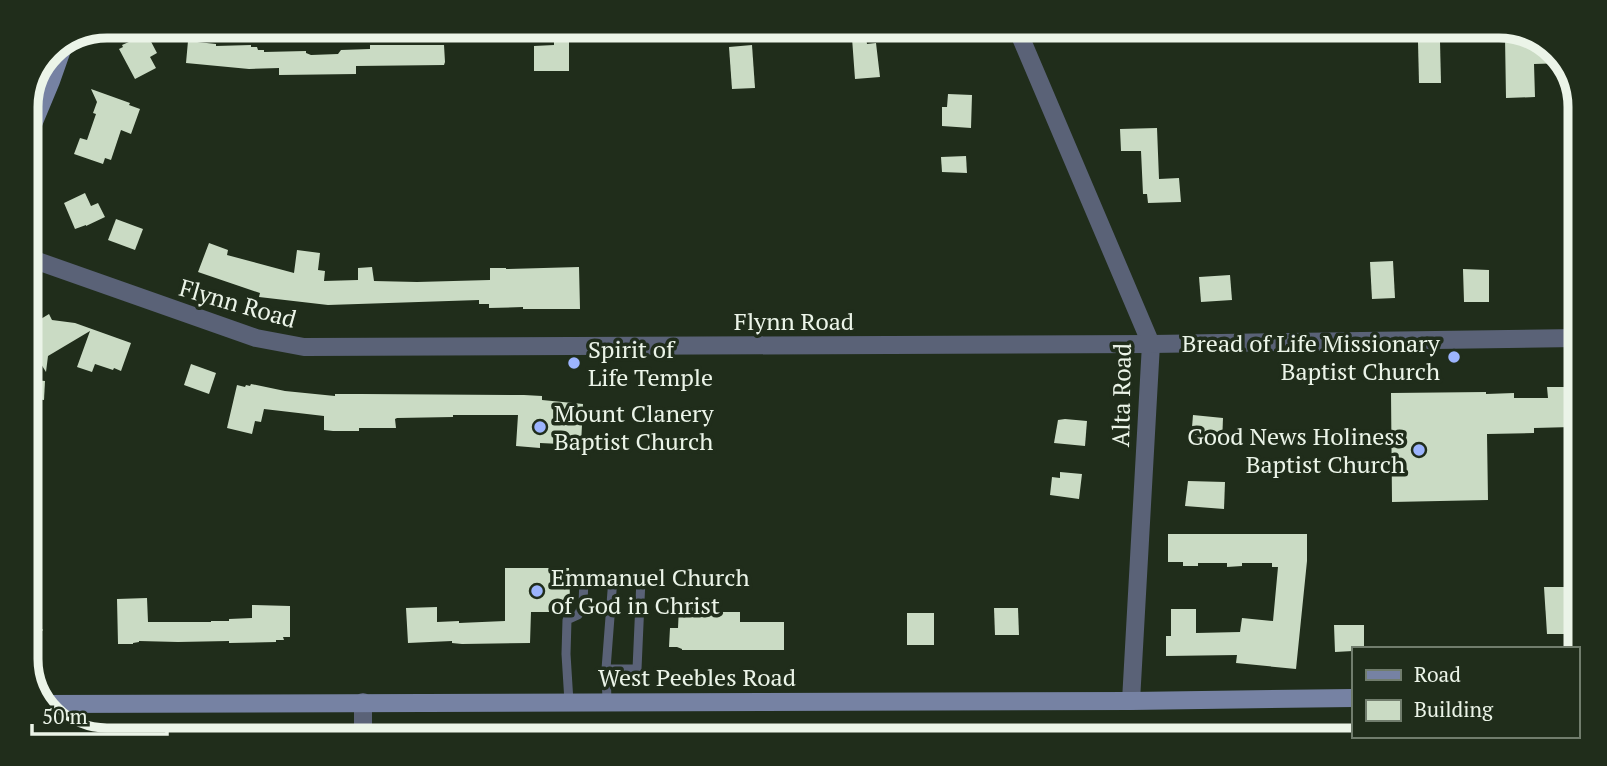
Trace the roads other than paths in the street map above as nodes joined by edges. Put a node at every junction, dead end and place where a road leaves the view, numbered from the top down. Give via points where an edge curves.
1 (1021, 38) edge
2 (58, 60) edge
3 (39, 108) edge
4 (39, 262) edge
5 (1568, 338) edge
6 (1151, 344) junction
7 (612, 578) junction
8 (606, 669) junction
9 (1352, 698) edge
10 (1131, 701) junction
11 (363, 702) junction
12 (569, 702) junction
13 (607, 702) junction
14 (56, 704) edge
15 (363, 728) edge

1 - 6 street, Alta Road
2 - 3 main road
4 - 6 street, Flynn Road via 256,338 304,347
5 - 6 street, Flynn Road
6 - 10 street, Alta Road
7 - 8 lane
7 - 8 lane via 641,579 637,669
7 - 12 lane via 584,578 583,605 578,615 567,620
8 - 13 lane
9 - 10 main road, West Peebles Road
10 - 13 main road, West Peebles Road
11 - 12 main road, West Peebles Road
11 - 14 main road, West Peebles Road
11 - 15 street
12 - 13 main road, West Peebles Road

